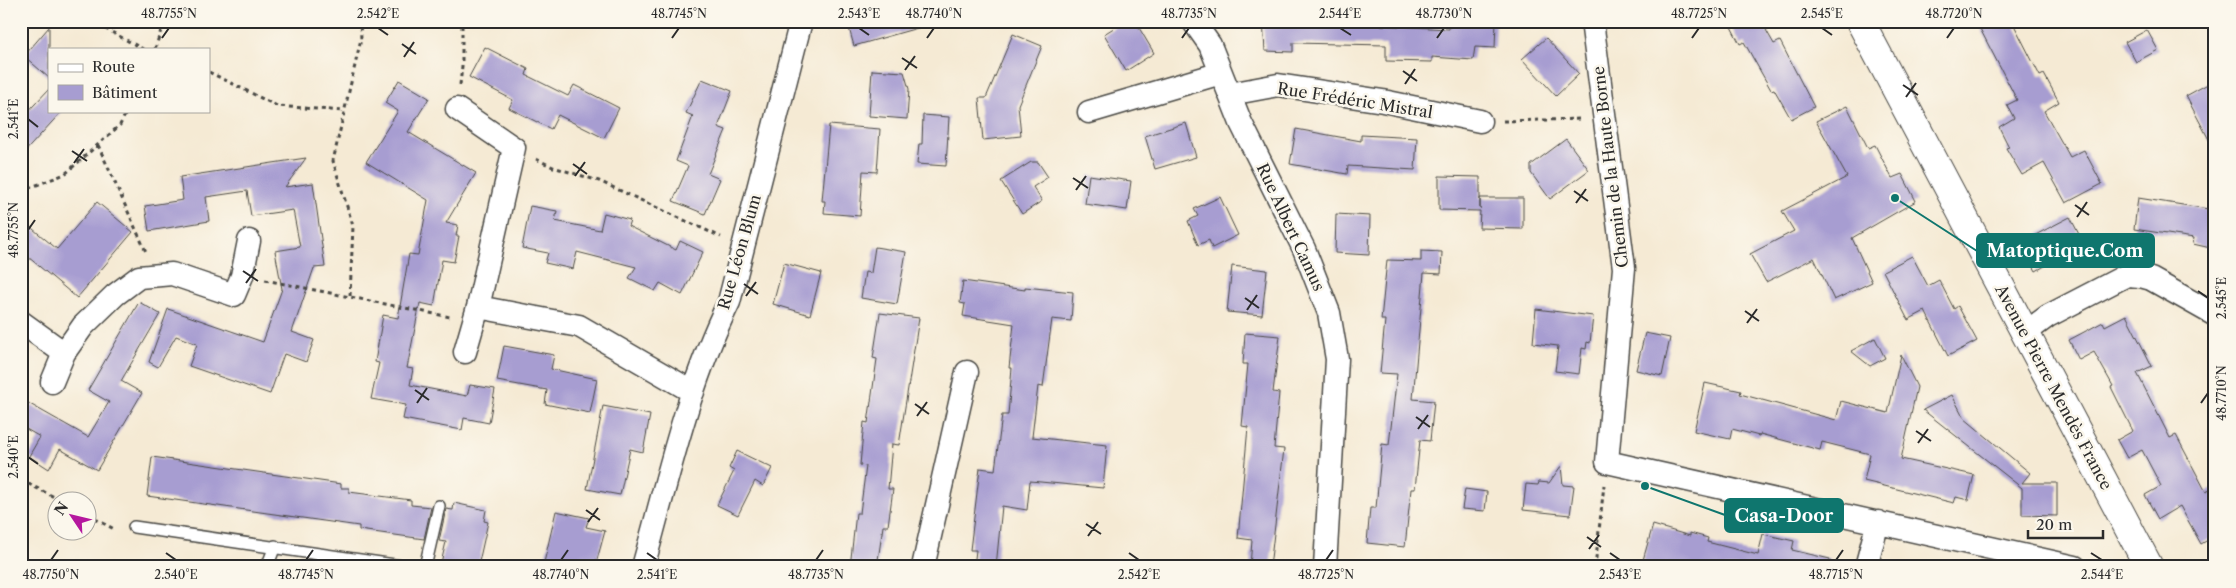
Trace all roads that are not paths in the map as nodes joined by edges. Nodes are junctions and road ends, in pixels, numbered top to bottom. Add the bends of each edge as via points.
1 (801, 21) edge
2 (1193, 21) edge
3 (1592, 21) edge
4 (1860, 21) edge
5 (1221, 73) junction
6 (1230, 94) junction
7 (457, 109) road end
8 (1088, 112) dead end
9 (1480, 121) road end
10 (249, 241) dead end
11 (475, 314) junction
12 (2215, 315) edge
13 (21, 322) edge
14 (2025, 333) junction
15 (465, 352) dead end
16 (64, 353) junction
17 (967, 372) dead end
18 (52, 382) dead end
19 (693, 392) junction
20 (439, 506) dead end
21 (1878, 522) junction
22 (134, 527) dead end
23 (274, 546) junction
24 (268, 567) edge
25 (408, 567) edge
26 (425, 567) edge
27 (643, 567) edge
28 (923, 567) edge
29 (1325, 567) edge
30 (1866, 567) edge
31 (2075, 567) edge
32 (2149, 567) edge

1 - 19 street, Rue Léon Blum via 729,302 709,341
2 - 5 street, Rue Albert Camus via 1210,45
3 - 21 street, Chemin de la Haute Borne via 1624,268 1607,462
4 - 14 main road, Avenue Pierre Mendès France
5 - 6 street, Rue Albert Camus
5 - 8 street
6 - 9 street, Rue Frédéric Mistral via 1278,85 1383,101
6 - 29 street, Rue Albert Camus via 1241,123 1304,249 1329,313 1337,359
7 - 11 street via 514,148
10 - 16 street via 242,276 234,295 172,274 139,277 83,326
11 - 15 street
11 - 19 street via 579,326
12 - 14 street via 2151,279 2126,275 2048,316
13 - 16 street
14 - 32 main road, Avenue Pierre Mendès France
16 - 18 street
17 - 28 street
19 - 27 street, Rue Léon Blum
20 - 26 lane
21 - 30 street
21 - 31 street
22 - 23 lane
23 - 24 lane
23 - 25 lane

